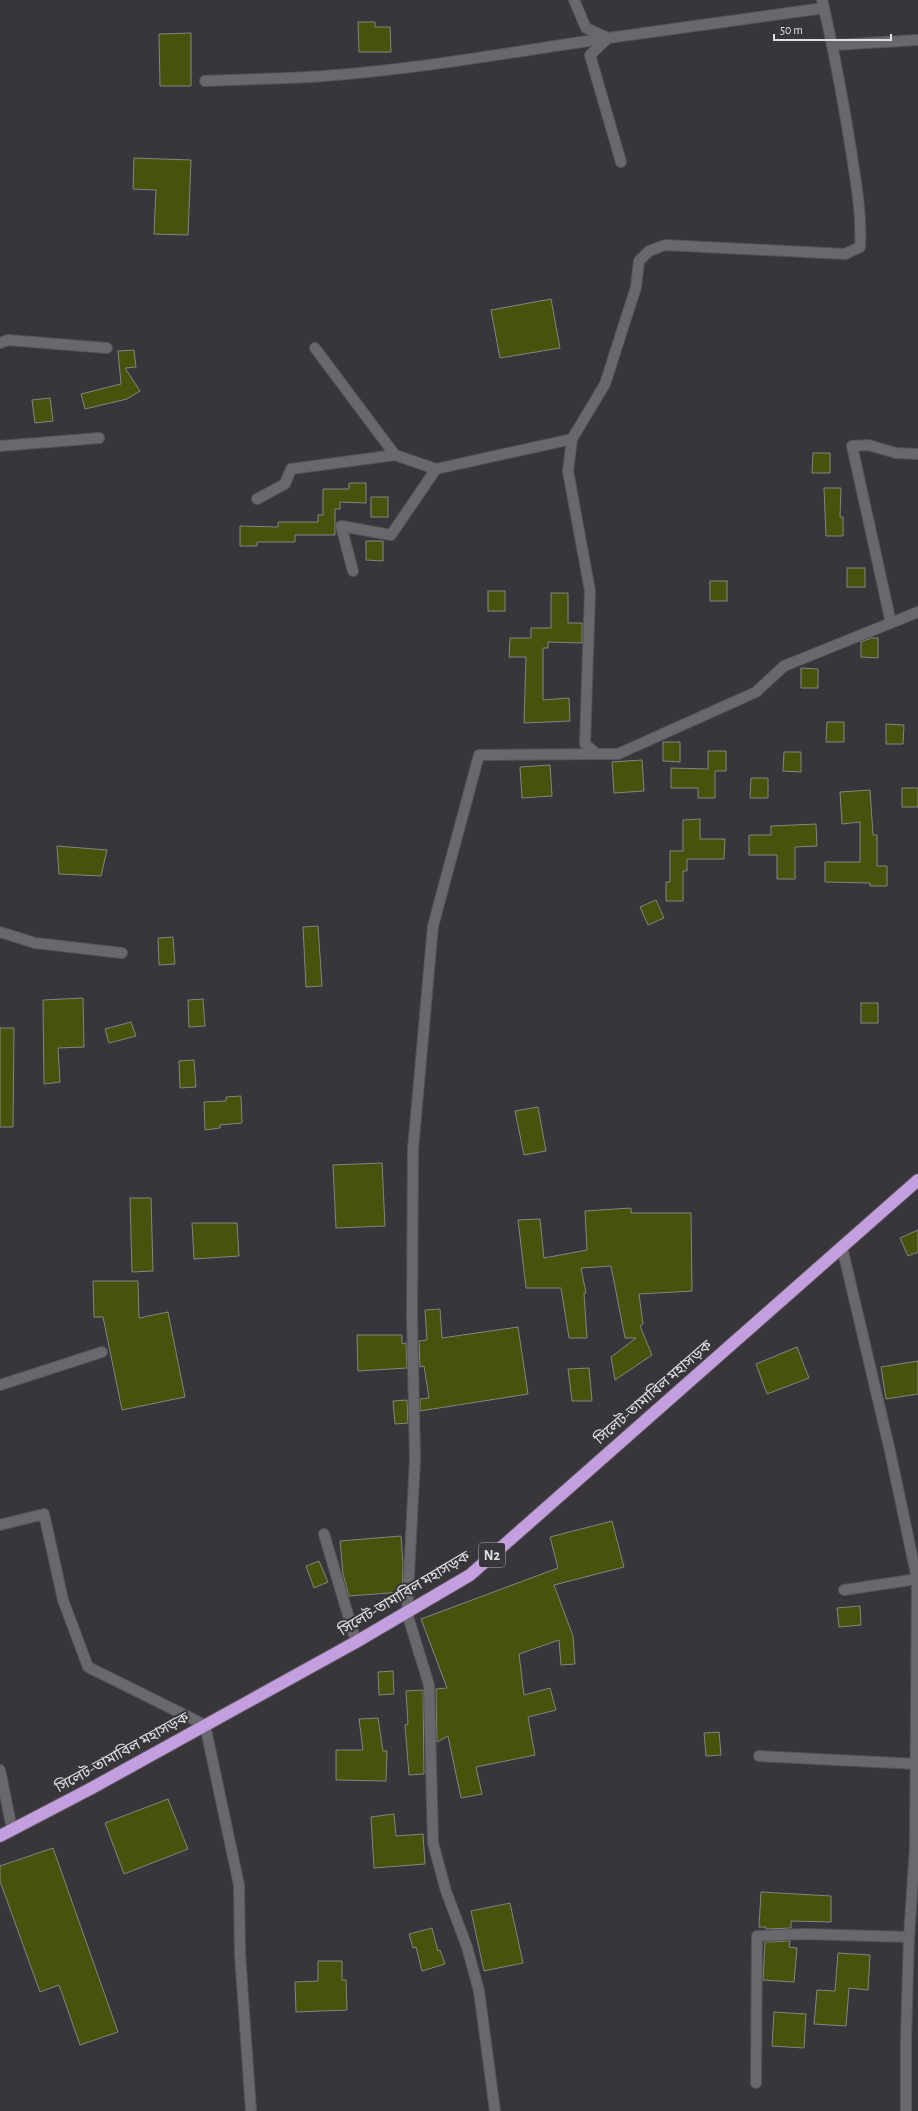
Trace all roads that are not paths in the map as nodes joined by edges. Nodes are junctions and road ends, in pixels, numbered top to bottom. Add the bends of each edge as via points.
1 (574, 0) edge
2 (823, 4) edge
3 (608, 38) junction
4 (918, 40) edge
5 (833, 45) junction
6 (206, 81) dead end
7 (621, 162) dead end
8 (0, 343) edge
9 (107, 348) dead end
10 (315, 348) dead end
11 (99, 438) dead end
12 (572, 439) junction
13 (0, 446) edge
14 (918, 454) edge
15 (395, 455) junction
16 (436, 469) junction
17 (256, 499) dead end
18 (353, 571) dead end
19 (918, 612) edge
20 (891, 623) junction
21 (597, 754) junction
22 (0, 932) edge
23 (122, 953) dead end
24 (918, 1180) edge
25 (842, 1247) junction
26 (102, 1352) dead end
27 (0, 1385) edge
28 (0, 1525) edge
29 (324, 1534) dead end
30 (917, 1579) edge
31 (844, 1590) dead end
32 (407, 1613) junction
33 (917, 1617) edge
34 (356, 1642) junction
35 (205, 1725) junction
36 (759, 1756) dead end
37 (917, 1764) edge
38 (0, 1770) edge
39 (12, 1829) junction
40 (0, 1836) edge
41 (916, 1848) edge
42 (909, 1937) junction
43 (756, 2083) dead end
44 (251, 2111) edge
45 (495, 2111) edge
46 (906, 2111) edge

1 - 3 street via 586,28
2 - 3 street
2 - 5 street
3 - 6 street via 428,65 324,76
3 - 7 street via 590,55
4 - 5 street
5 - 12 street via 862,222 860,247 845,254 665,245 649,251 639,261 636,287 605,384
8 - 9 street via 8,340
10 - 15 street
11 - 13 street
12 - 16 street
12 - 21 street via 568,471 590,591 585,744
14 - 20 street via 896,453 868,445 852,446
15 - 16 street
15 - 17 street via 291,469 285,484
16 - 18 street via 392,535 341,526
19 - 20 street
20 - 21 street via 784,666 756,692 618,754
21 - 32 street via 478,756 433,926 413,1149 412,1316 415,1459
22 - 23 street via 35,943
24 - 25 highway, সিলেট-তামাবিল মহাসড়ক / N2
25 - 30 street
25 - 32 highway, সিলেট-তামাবিল মহাসড়ক / N2 via 470,1575
26 - 27 street
28 - 35 street via 44,1514 63,1600 88,1667
29 - 34 street
30 - 31 street
30 - 33 street
32 - 34 highway, সিলেট-তামাবিল মহাসড়ক / N2
32 - 45 street via 429,1685 433,1843 479,1991
33 - 37 street
34 - 35 highway, সিলেট-তামাবিল মহাসড়ক / N2
35 - 39 highway, সিলেট-তামাবিল মহাসড়ক / N2
35 - 44 street via 239,1885 240,1954
36 - 37 street
37 - 41 street
38 - 39 street
39 - 40 highway, সিলেট-তামাবিল মহাসড়ক / N2
41 - 42 street
42 - 43 street via 804,1934 757,1936
42 - 46 street

